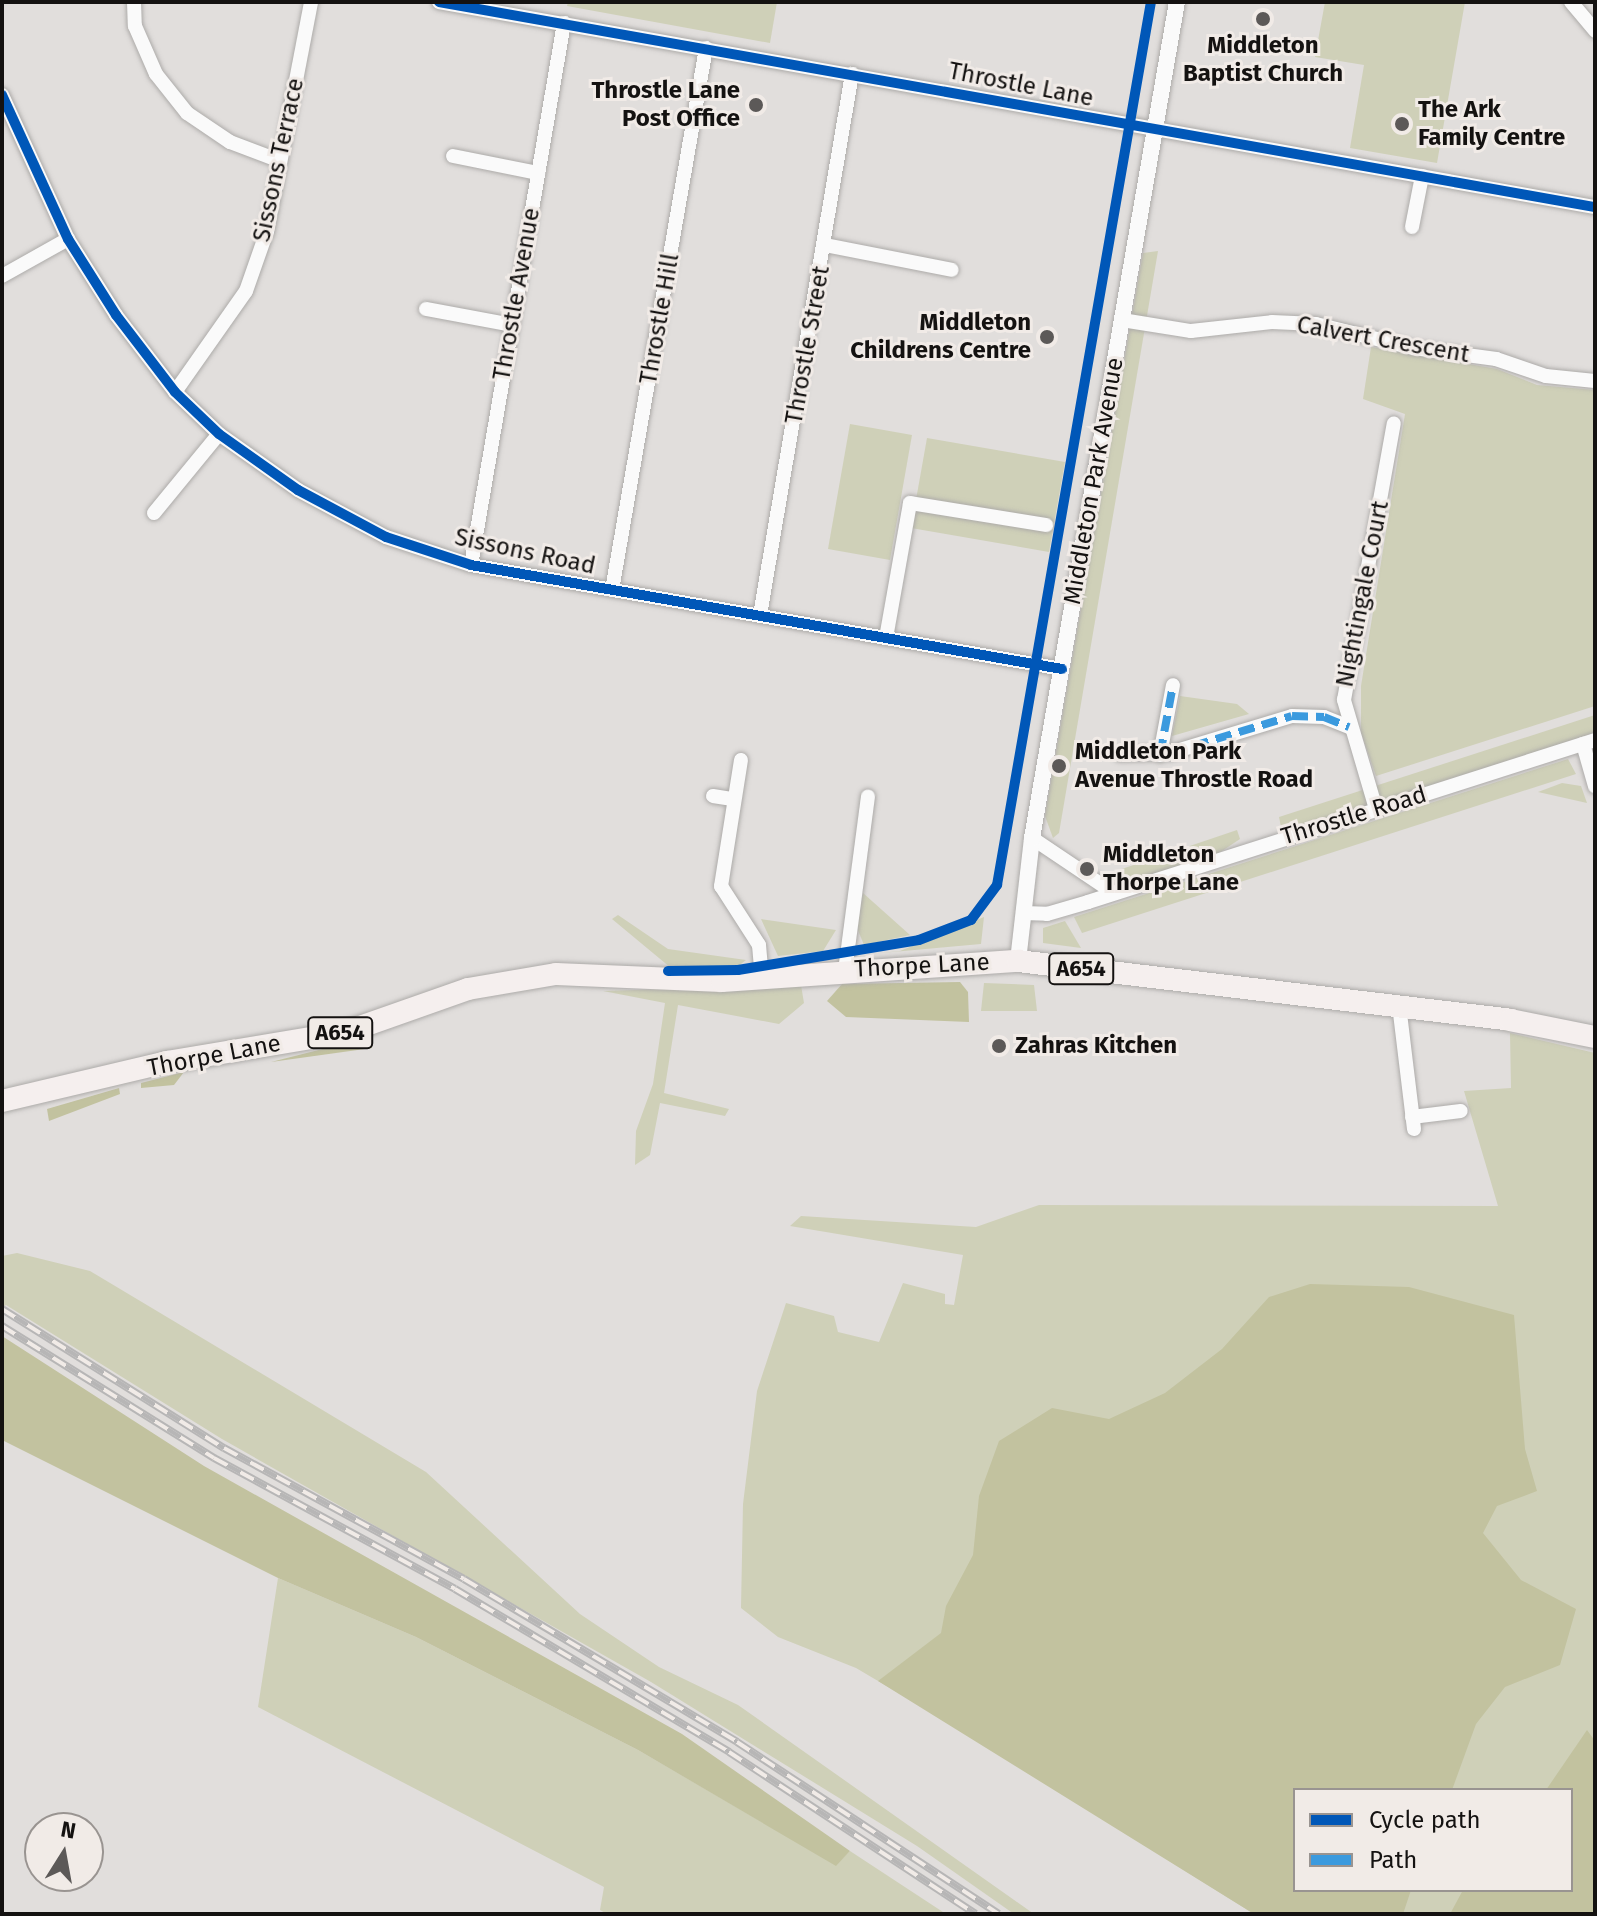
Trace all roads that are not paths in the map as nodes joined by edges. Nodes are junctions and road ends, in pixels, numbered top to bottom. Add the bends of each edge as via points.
1 (134, 2) edge
2 (311, 2) edge
3 (439, 2) edge
4 (1177, 2) edge
5 (1571, 2) edge
6 (564, 23) junction
7 (1595, 31) edge
8 (706, 48) junction
9 (852, 74) junction
10 (2, 95) edge
11 (1155, 131) junction
12 (453, 156) dead end
13 (280, 161) junction
14 (538, 173) junction
15 (1422, 176) junction
16 (1595, 207) edge
17 (1412, 227) dead end
18 (68, 239) junction
19 (825, 245) junction
20 (952, 270) dead end
21 (2, 276) edge
22 (426, 309) dead end
23 (1122, 320) junction
24 (512, 325) junction
25 (1595, 381) edge
26 (175, 392) junction
27 (1394, 423) dead end
28 (219, 434) junction
29 (154, 513) dead end
30 (1046, 525) dead end
31 (471, 565) junction
32 (612, 590) junction
33 (760, 615) junction
34 (886, 638) junction
35 (1062, 669) junction
36 (1173, 685) dead end
37 (1349, 727) junction
38 (1589, 742) edge
39 (1120, 754) dead end
40 (1160, 755) junction
41 (741, 760) dead end
42 (1595, 786) edge
43 (713, 796) dead end
44 (868, 797) dead end
45 (733, 799) junction
46 (1376, 809) junction
47 (1032, 838) junction
48 (1114, 893) junction
49 (1023, 913) junction
50 (1018, 961) junction
51 (845, 971) junction
52 (762, 978) junction
53 (1399, 1005) junction
54 (1595, 1037) edge
55 (2, 1101) edge
56 (1461, 1111) dead end

1 - 13 street via 135,26 156,74 187,113 230,142
2 - 13 street, Sissons Terrace
3 - 6 street, Throstle Lane
4 - 11 street, Middleton Park Avenue
5 - 7 street
6 - 8 street, Throstle Lane
6 - 14 street, Throstle Avenue
8 - 9 street, Throstle Lane
8 - 32 street, Throstle Hill
9 - 11 street, Throstle Lane
9 - 19 street, Throstle Street
10 - 18 street, Sissons Road
11 - 15 street, Throstle Lane
11 - 23 street, Middleton Park Avenue
12 - 14 street
13 - 26 street, Sissons Terrace via 267,231 246,291
14 - 24 street, Throstle Avenue
15 - 16 street, Throstle Lane
15 - 17 street
18 - 21 street
18 - 26 street, Sissons Road via 116,315
19 - 20 street
19 - 33 street, Throstle Street
22 - 24 street
23 - 25 street, Calvert Crescent via 1191,331 1272,322 1316,324 1414,348 1496,359 1546,376
23 - 35 street, Middleton Park Avenue
24 - 31 street, Throstle Avenue
26 - 28 street, Sissons Road
27 - 37 street, Nightingale Court via 1344,700
28 - 29 street
28 - 31 street, Sissons Road via 298,490 386,537
30 - 34 street via 910,503
31 - 32 street, Sissons Road
32 - 33 street, Sissons Road
33 - 34 street, Sissons Road
34 - 35 street, Sissons Road
35 - 47 street, Middleton Park Avenue
36 - 40 street
37 - 40 street via 1324,717 1292,716
37 - 46 street, Nightingale Court
38 - 42 street
38 - 46 street, Throstle Road
39 - 40 street
41 - 45 street
43 - 45 street
44 - 51 street
45 - 52 street via 721,886 759,945
46 - 48 street, Throstle Road
47 - 48 street
47 - 49 street, Middleton Park Avenue
48 - 49 street, Throstle Road via 1047,914
49 - 50 street, Middleton Park Avenue
50 - 51 main road, Thorpe Lane / A654
50 - 53 main road, Thorpe Lane / A654
51 - 52 main road, Thorpe Lane / A654
52 - 55 main road, Thorpe Lane / A654 via 682,982 556,974 494,982 346,1032 167,1062
53 - 54 main road, Thorpe Lane / A654 via 1567,1028
53 - 56 street via 1413,1123

